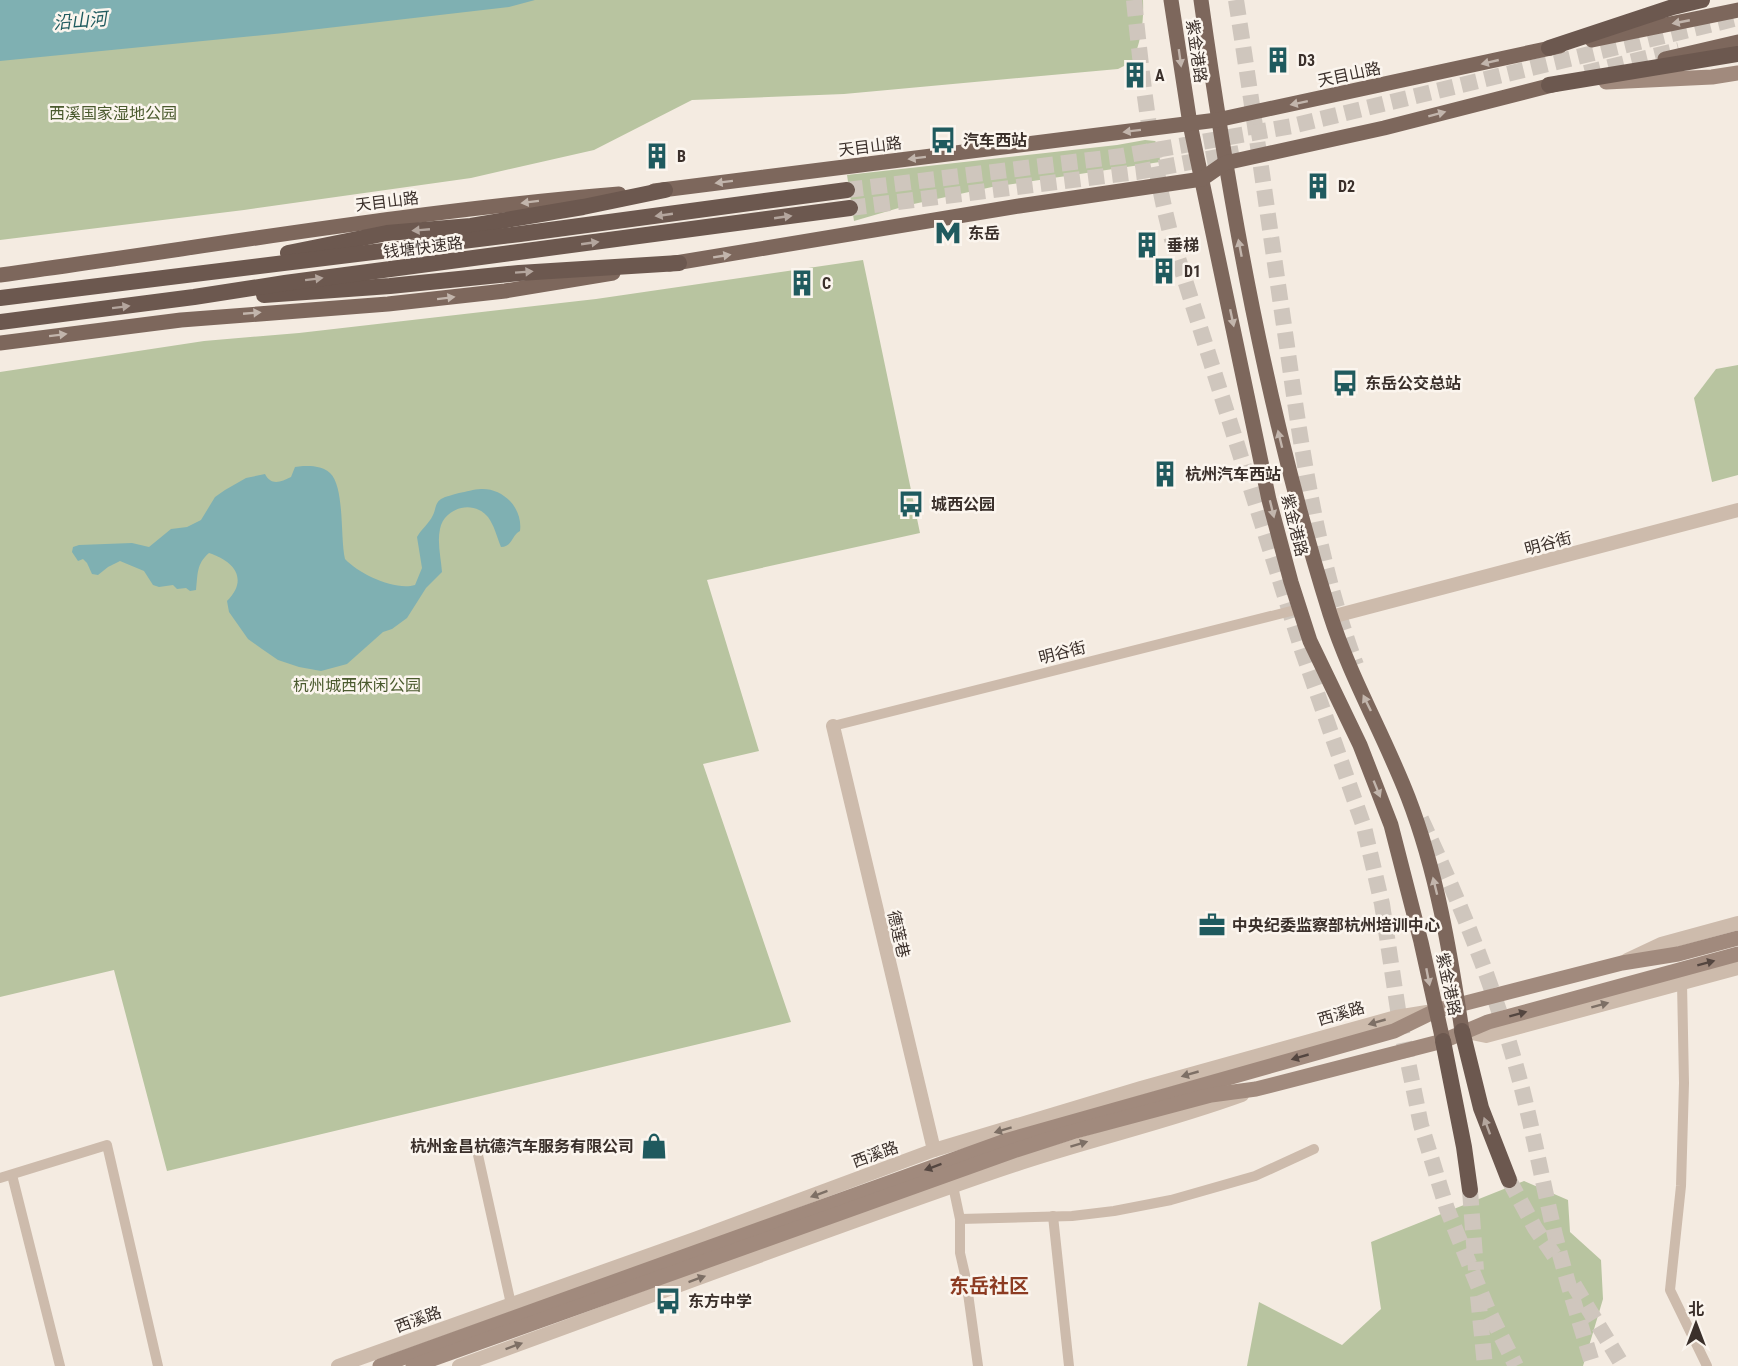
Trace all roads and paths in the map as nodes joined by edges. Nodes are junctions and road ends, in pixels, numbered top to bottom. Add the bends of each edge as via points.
1 (1171, 0) edge
2 (1201, 0) edge
3 (1702, 0) edge
4 (1738, 10) edge
5 (1738, 42) edge
6 (1548, 48) junction
7 (1738, 54) edge
8 (1738, 73) edge
9 (1549, 85) junction
10 (1217, 120) junction
11 (1190, 124) junction
12 (1225, 163) junction
13 (1202, 179) junction
14 (665, 190) junction
15 (847, 190) tunnel mouth
16 (850, 208) tunnel mouth
17 (679, 263) junction
18 (192, 273) junction
19 (0, 275) edge
20 (194, 297) junction
21 (0, 298) edge
22 (0, 322) edge
23 (0, 343) edge
24 (1738, 510) edge
25 (1299, 609) junction
26 (1331, 617) junction
27 (833, 726) joint
28 (1738, 923) edge
29 (1738, 938) edge
30 (1738, 954) edge
31 (1622, 963) junction
32 (1738, 968) edge
33 (1682, 983) junction
34 (1458, 1005) junction
35 (1435, 1011) junction
36 (1462, 1031) junction
37 (1443, 1041) junction
38 (1256, 1089) junction
39 (476, 1146) dead end
40 (1314, 1149) dead end
41 (934, 1150) junction
42 (12, 1175) junction
43 (0, 1178) edge
44 (1509, 1180) tunnel mouth
45 (953, 1186) junction
46 (1470, 1190) tunnel mouth
47 (1053, 1216) junction
48 (960, 1219) junction
49 (511, 1304) junction
50 (60, 1366) edge
51 (158, 1366) edge
52 (338, 1366) edge
53 (380, 1366) edge
54 (413, 1366) edge
55 (459, 1366) edge
56 (978, 1366) edge
57 (1070, 1366) edge
58 (1707, 1366) edge

1 -> 11 main road, 紫金港路
2 - 10 main road, 紫金港路
3 - 6 highway
4 -> 6 main road, 天目山路
5 - 9 main road
6 -> 10 main road, 天目山路
7 - 9 highway
8 - 9 main road
12 -> 9 main road via 1384,128
10 - 11 main road, 天目山路
10 - 12 main road, 紫金港路
11 - 13 main road, 紫金港路
11 -> 14 main road, 天目山路
12 - 13 main road
26 -> 12 main road, 紫金港路 via 1270,396
17 -> 13 main road
13 -> 25 main road, 紫金港路 via 1269,500
14 -> 18 highway via 471,226 387,233
14 -> 19 main road, 天目山路 via 387,219
15 -> 18 highway, 钱塘快速路
20 -> 16 highway, 钱塘快速路
20 -> 17 highway via 288,294
23 -> 17 main road via 181,320 505,291
18 - 21 highway, 钱塘快速路
22 -> 20 highway, 钱塘快速路
24 - 26 street, 明谷街
25 - 27 street, 明谷街
25 -> 35 main road, 紫金港路 via 1391,825
34 -> 26 main road, 紫金港路 via 1426,848
27 - 41 street, 德莲巷
28 - 31 street, 西溪路 via 1661,944
29 - 31 main road, 西溪路 via 1678,954
36 -> 30 main road
31 - 34 main road, 西溪路
32 - 33 street
36 -> 33 street via 1486,1036
33 - 58 street via 1681,1186 1670,1290
34 - 35 main road, 西溪路
34 - 36 main road, 紫金港路
35 - 37 main road, 紫金港路
35 -> 41 street, 西溪路 via 1396,1017
35 -> 53 main road, 西溪路 via 1394,1031 1005,1141
36 - 37 main road
44 -> 36 highway via 1480,1108
37 - 38 main road
37 - 46 highway
45 -> 38 street via 1196,1112
38 - 54 main road via 1211,1095 1038,1143
39 - 49 street
40 - 47 street via 1255,1176 1171,1200 1114,1211
41 -> 49 street, 西溪路
42 - 43 street
42 - 50 street
42 - 51 street via 107,1145
45 - 48 street
55 -> 45 street
47 - 48 street
47 - 57 street
48 - 56 street via 960,1253
49 - 52 street, 西溪路

